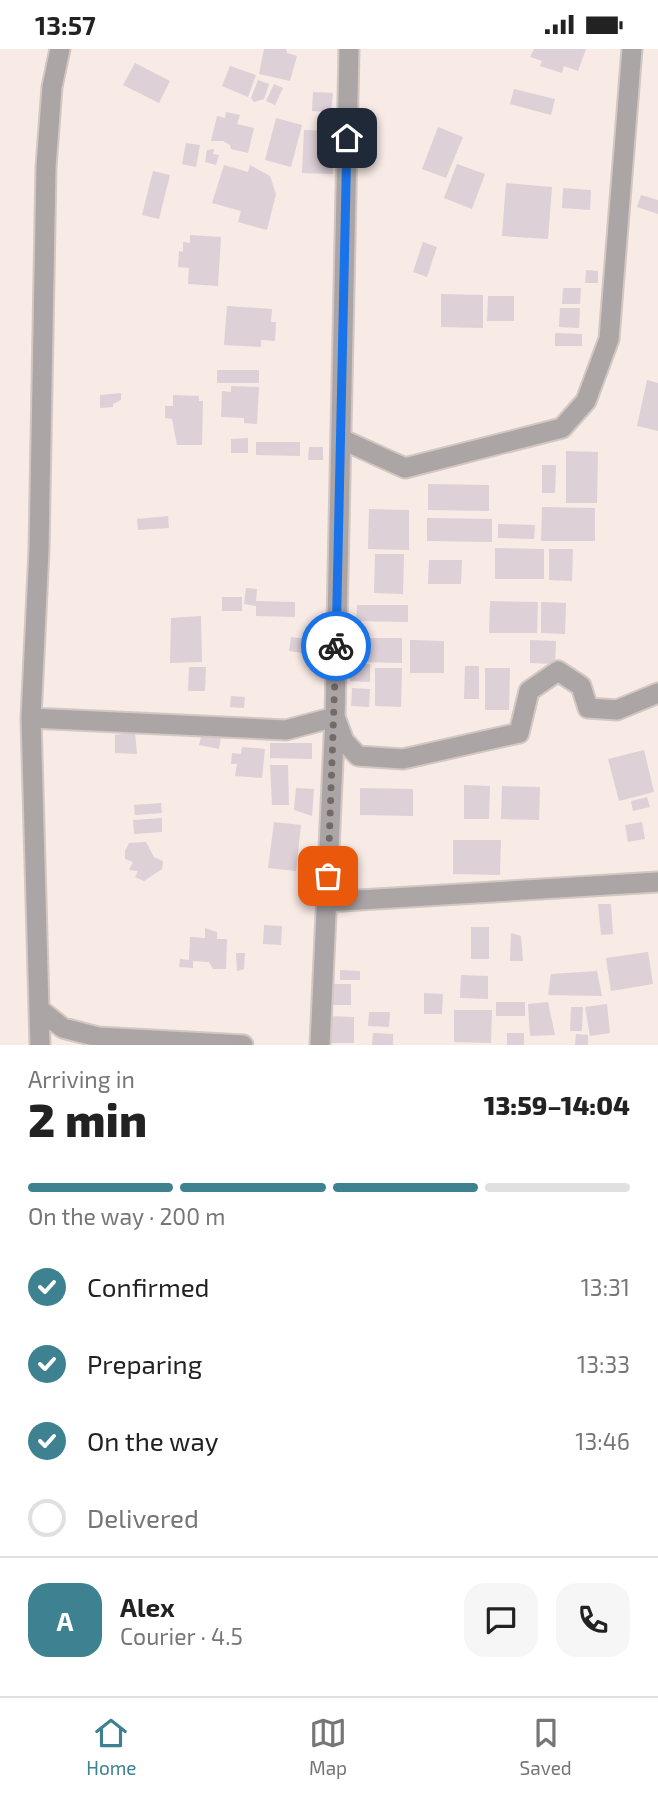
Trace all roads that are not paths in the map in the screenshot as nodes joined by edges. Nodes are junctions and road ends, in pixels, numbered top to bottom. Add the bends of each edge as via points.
1 (60, 49) edge
2 (349, 49) edge
3 (632, 49) edge
4 (341, 439) junction
5 (658, 693) edge
6 (31, 717) junction
7 (335, 717) junction
8 (658, 882) edge
9 (327, 902) junction
10 (40, 1009) junction
11 (63, 1028) junction
12 (40, 1043) edge
13 (243, 1045) edge
14 (320, 1045) edge

1 - 6 street via 46,167 40,549
2 - 4 street
3 - 4 street via 609,339 586,401 562,428 405,468
4 - 7 street
5 - 7 street via 617,710 588,708 581,685 558,671 528,691 519,733 403,759 358,756 344,741
6 - 7 street via 286,730
6 - 10 street
7 - 9 street
8 - 9 street
9 - 14 street
10 - 11 street
10 - 12 street
11 - 12 street
11 - 13 street via 122,1040

